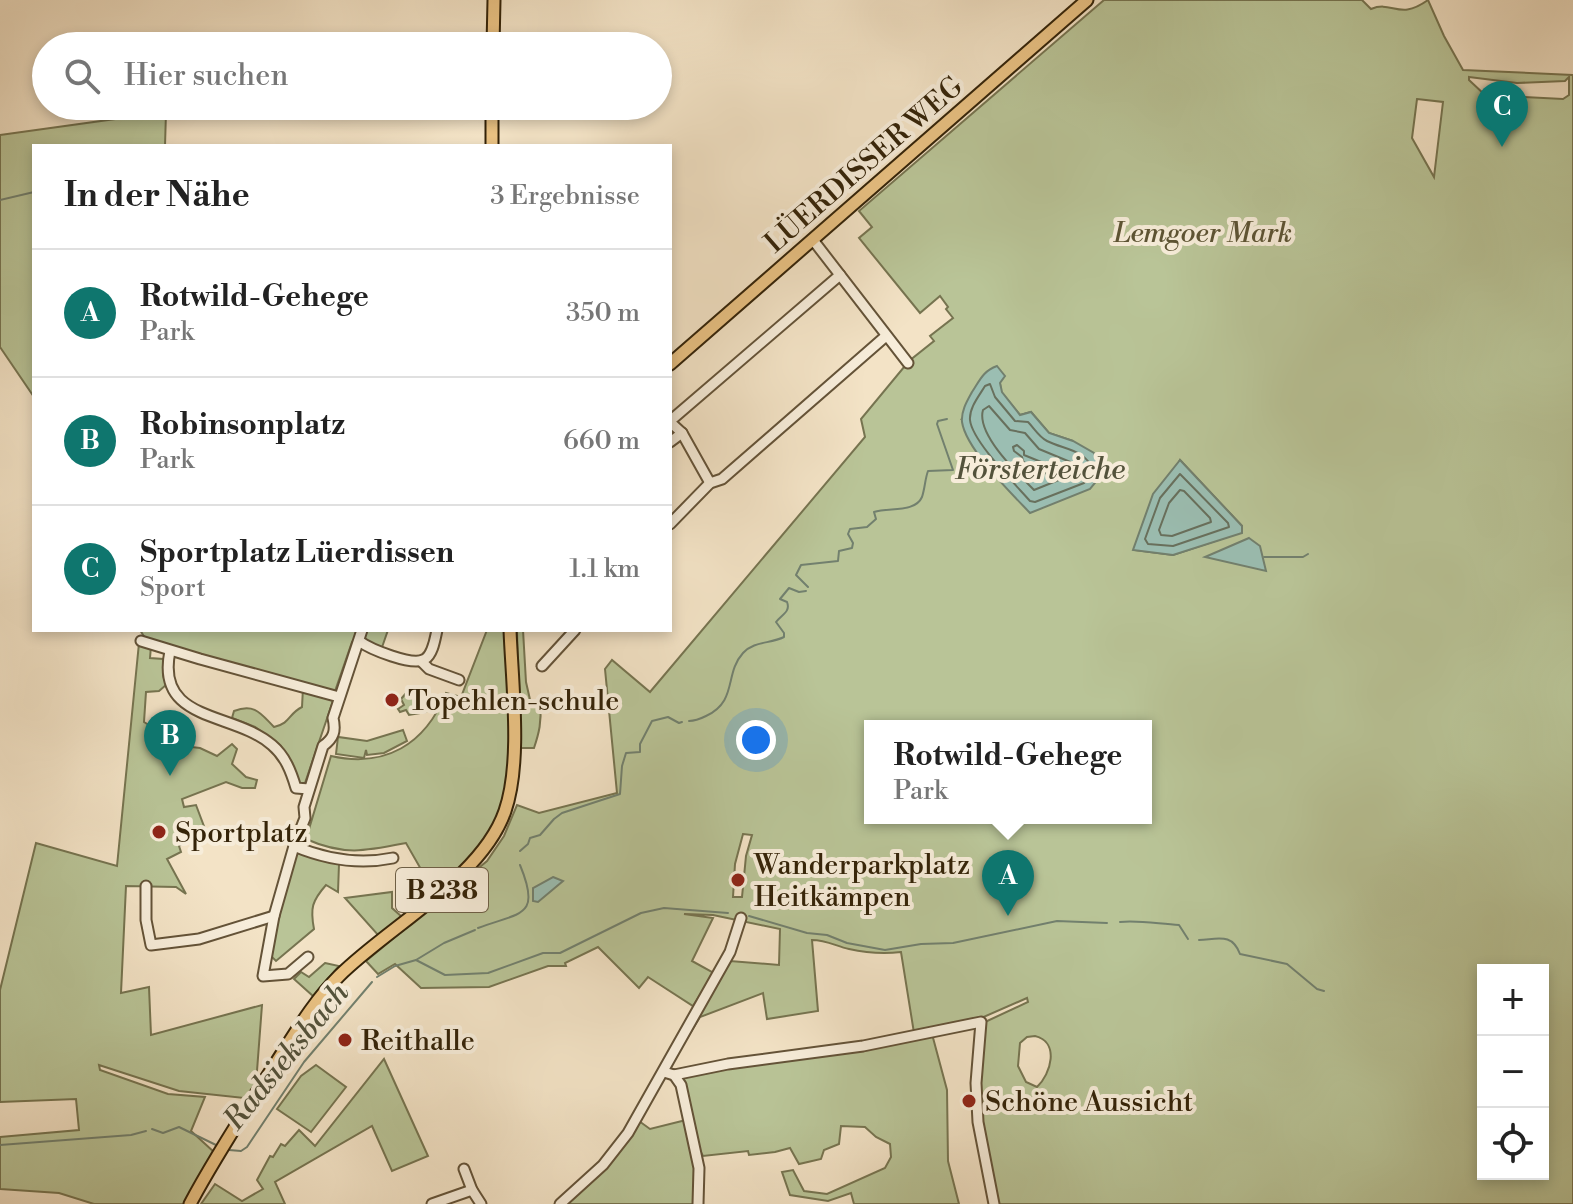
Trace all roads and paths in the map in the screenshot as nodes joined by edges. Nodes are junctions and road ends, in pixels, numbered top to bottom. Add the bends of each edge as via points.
1 (494, 0) edge
2 (1087, 0) edge
3 (493, 32) edge
4 (492, 120) edge
5 (492, 144) edge
6 (813, 240) junction
7 (840, 275) junction
8 (886, 336) junction
9 (672, 362) edge
10 (908, 363) dead end
11 (672, 420) edge
12 (672, 424) edge
13 (682, 433) junction
14 (672, 440) edge
15 (710, 483) junction
16 (672, 522) edge
17 (436, 632) edge
18 (510, 632) edge
19 (573, 632) edge
20 (360, 635) edge
21 (141, 641) dead end
22 (170, 651) junction
23 (421, 661) junction
24 (542, 666) dead end
25 (459, 680) dead end
26 (339, 697) junction
27 (309, 789) junction
28 (294, 846) junction
29 (393, 858) dead end
30 (146, 886) dead end
31 (274, 916) junction
32 (741, 918) dead end
33 (308, 957) dead end
34 (669, 1073) junction
35 (464, 1169) dead end
36 (472, 1190) junction
37 (190, 1204) edge
38 (432, 1204) edge
39 (481, 1204) edge
40 (560, 1204) edge
41 (698, 1204) edge
42 (994, 1204) edge

1 - 3 main road
2 - 6 main road, LÜERDISSER WEG
4 - 5 main road
6 - 7 street
6 - 9 main road, LÜERDISSER WEG
7 - 8 street
7 - 11 street
8 - 10 street
8 - 15 street via 722,479
12 - 13 street
13 - 14 street
13 - 15 street
15 - 16 street
17 - 23 street via 429,655
18 - 37 main road, B 238 via 512,783 497,830 470,866 338,977 250,1103
19 - 24 street
20 - 23 street via 411,662
20 - 26 street
21 - 22 street
22 - 26 street
22 - 27 street via 167,675 181,702 268,741 285,759 296,788
23 - 25 street
26 - 27 street via 334,732 323,746
27 - 28 street
28 - 29 street via 341,860
28 - 31 street
30 - 31 street via 151,945 199,939
31 - 33 street via 263,976 288,974
32 - 34 street via 730,952 681,1035
34 - 40 street via 609,1157
34 - 41 street via 681,1085 699,1168
34 - 42 street via 890,1041 981,1022 978,1122
35 - 36 street
36 - 38 street
36 - 39 street

